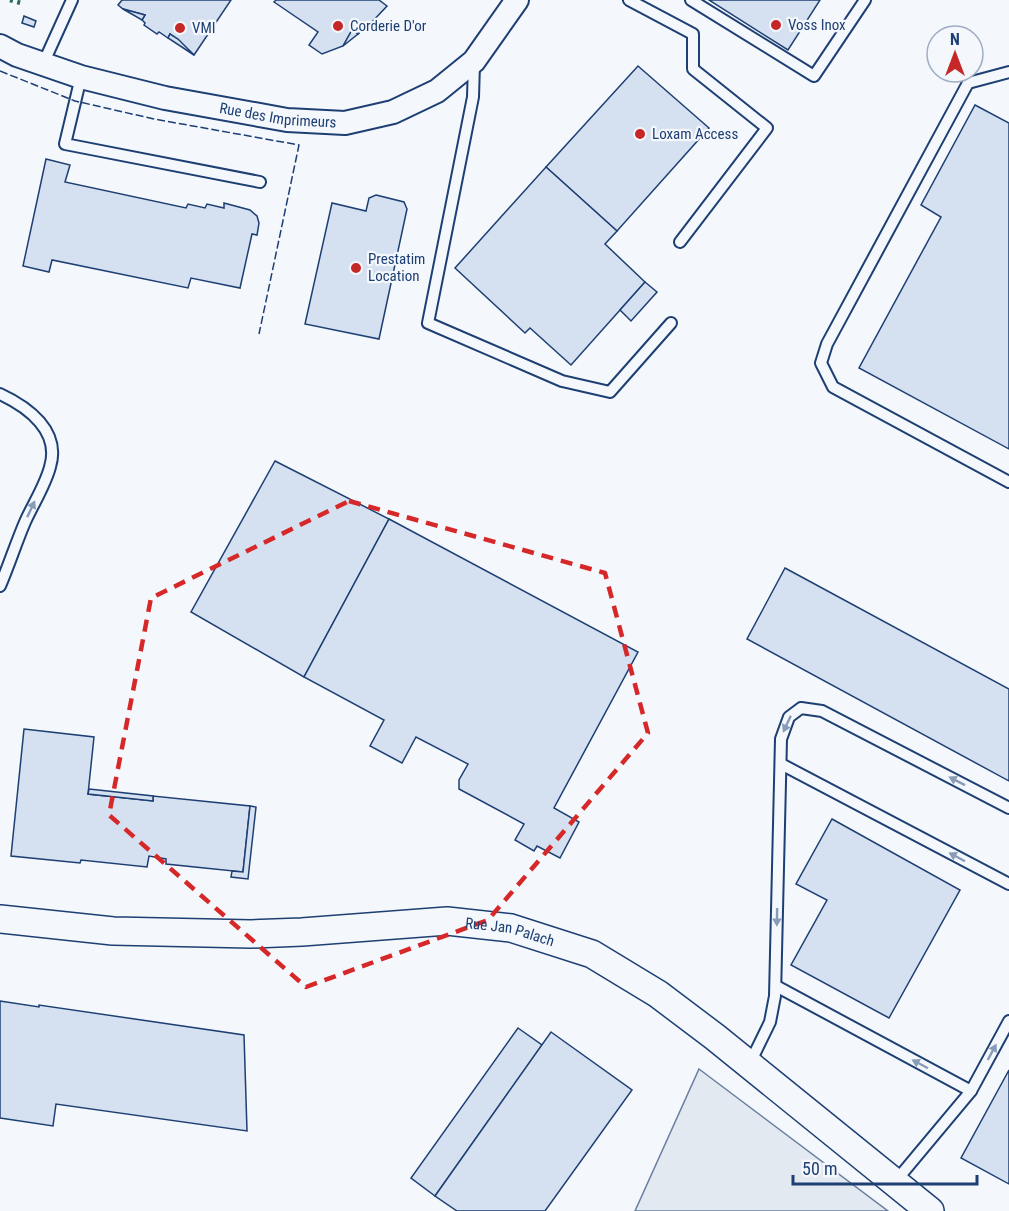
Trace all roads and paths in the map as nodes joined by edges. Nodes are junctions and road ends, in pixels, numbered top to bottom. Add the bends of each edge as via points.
1 (72, 0) edge
2 (518, 0) edge
3 (629, 0) edge
4 (691, 0) edge
5 (865, 0) edge
6 (0, 46) edge
7 (474, 61) junction
8 (43, 64) junction
9 (1009, 72) edge
10 (81, 77) junction
11 (260, 182) dead end
12 (680, 242) dead end
13 (671, 323) dead end
14 (0, 394) edge
15 (1009, 482) edge
16 (5, 561) edge
17 (0, 586) edge
18 (781, 764) junction
19 (1009, 808) edge
20 (1009, 884) edge
21 (0, 919) edge
22 (776, 986) junction
23 (1009, 1021) edge
24 (749, 1065) junction
25 (971, 1091) junction
26 (895, 1182) junction
27 (930, 1211) edge

1 - 8 lane
2 - 7 street, Rue des Imprimeurs
3 - 12 lane via 693,34 693,69 767,128
4 - 5 lane via 814,76
6 - 8 street, Rue des Imprimeurs
7 - 10 street, Rue des Imprimeurs via 437,91 393,112 345,123 287,120 165,98
7 - 13 lane via 473,97 428,323 562,381 610,392
8 - 10 street, Rue des Imprimeurs
9 - 15 lane via 968,83 827,344 821,363 833,387
10 - 11 lane via 65,144
16 -> 14 lane via 51,466 52,456 50,440 34,414
16 - 17 lane
19 -> 18 lane via 822,711 801,708 789,717 781,739
20 -> 18 lane
18 -> 22 lane
21 - 24 street, Rue Jan Palach via 113,931 251,934 447,921 511,928 592,954 658,994
22 - 24 lane via 770,1022
25 -> 22 lane
25 -> 23 lane
24 - 26 street, Rue Jan Palach
25 - 26 lane
26 - 27 street, Rue Jan Palach

